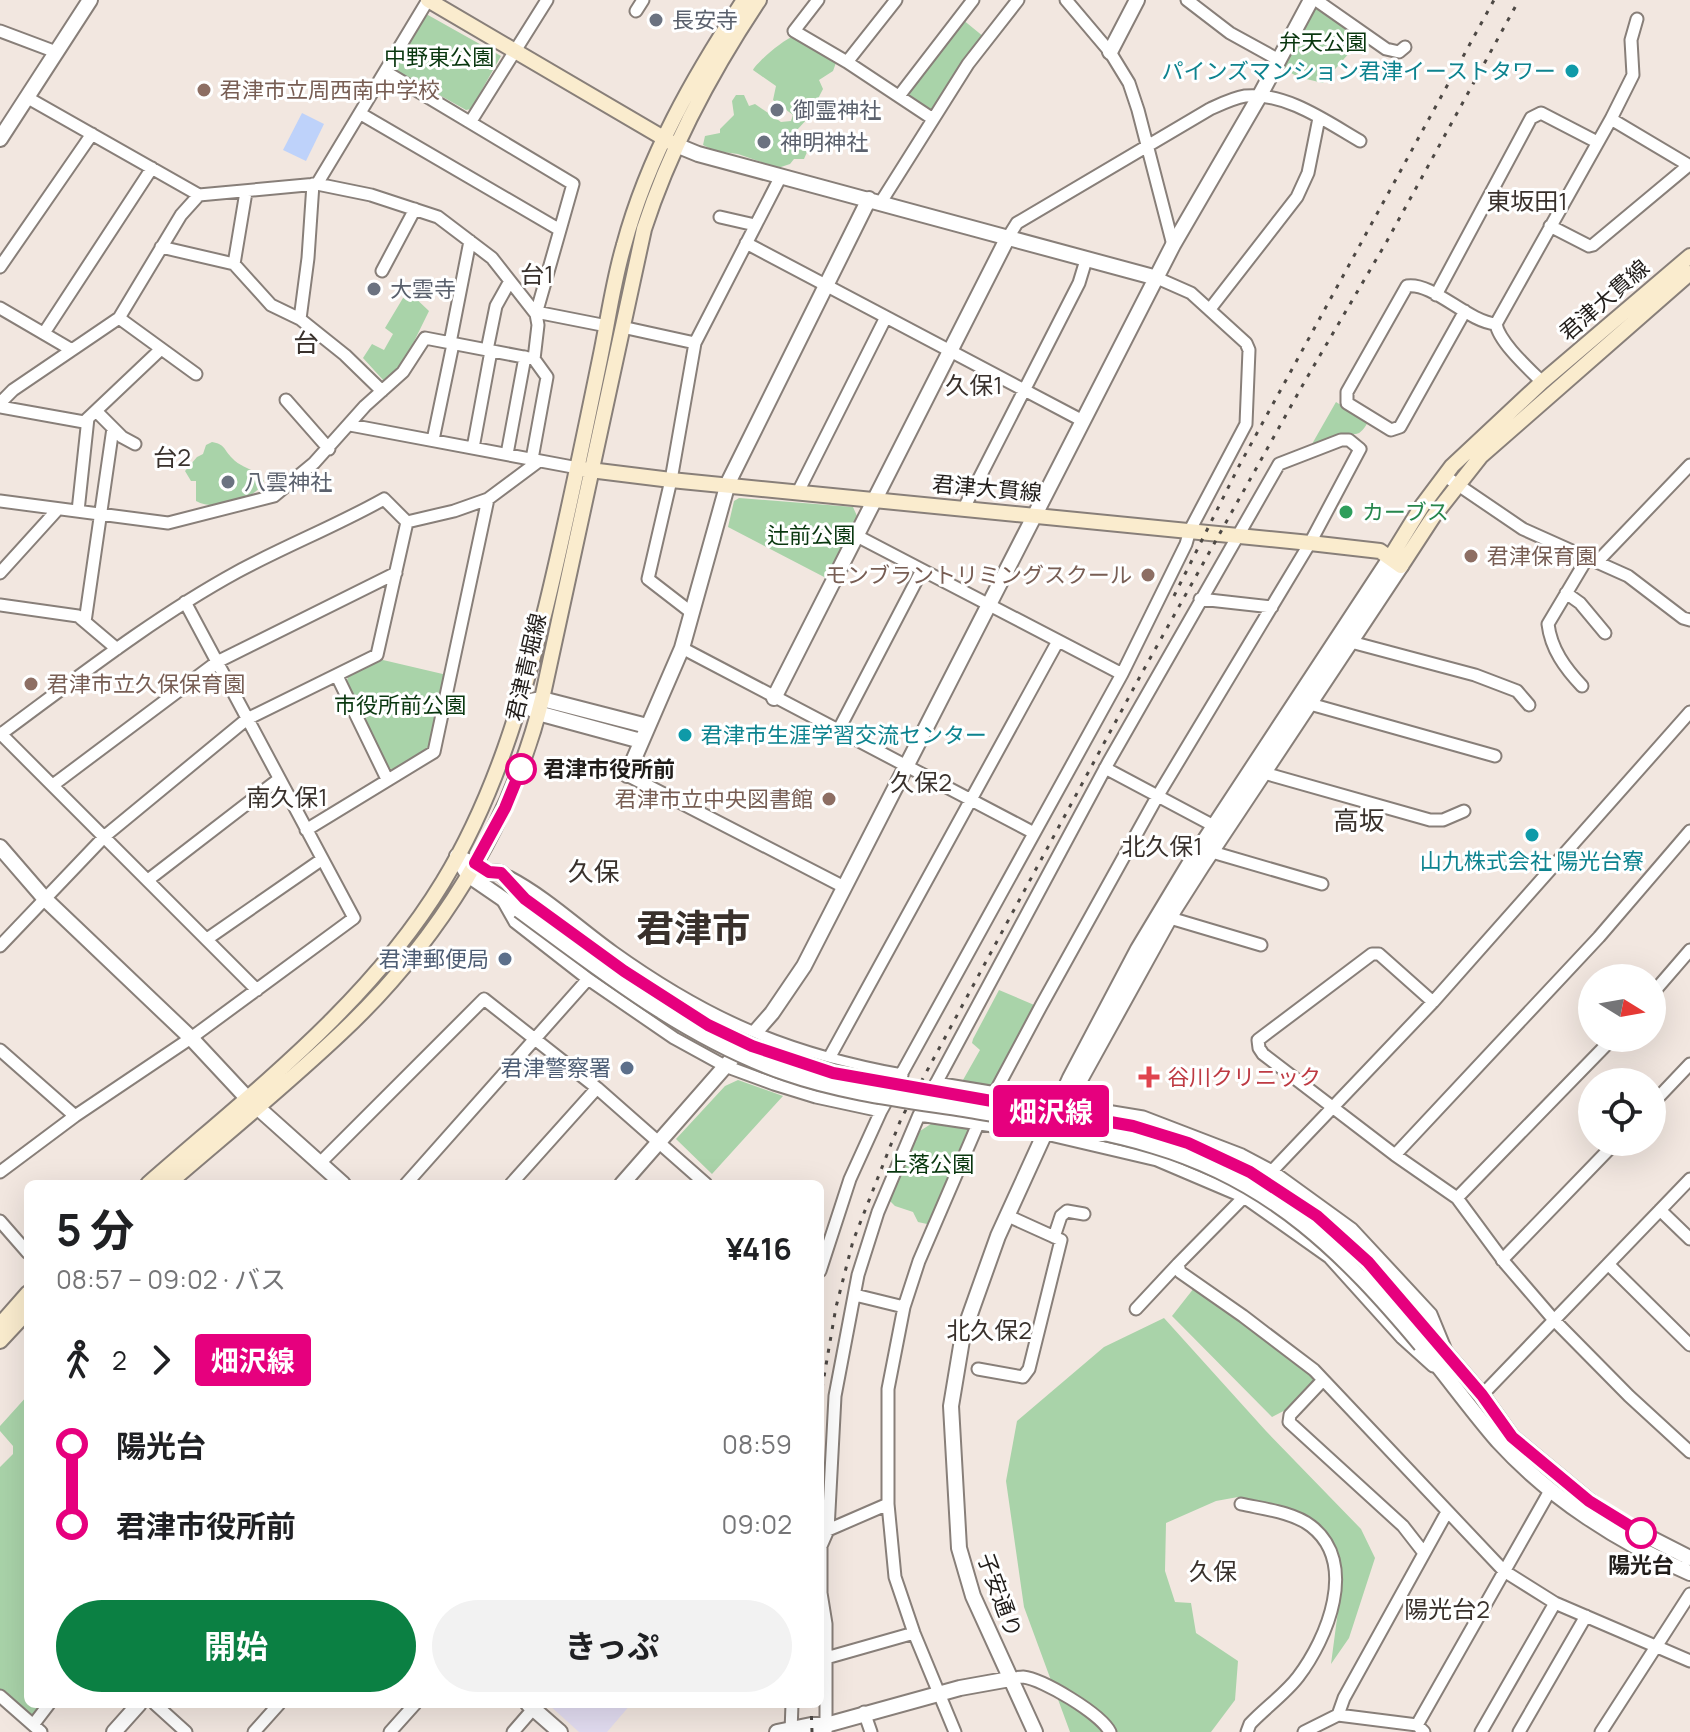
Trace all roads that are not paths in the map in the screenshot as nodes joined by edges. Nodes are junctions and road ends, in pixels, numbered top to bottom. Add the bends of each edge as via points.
1 (90, 0) edge
2 (428, 0) edge
3 (547, 0) edge
4 (744, 0) edge
5 (759, 0) edge
6 (818, 0) edge
7 (896, 0) edge
8 (973, 0) edge
9 (1066, 0) edge
10 (1137, 0) edge
11 (1187, 0) edge
12 (1314, 0) edge
13 (1013, 2) edge
14 (1637, 19) dead end
15 (0, 31) edge
16 (1405, 47) dead end
17 (513, 50) junction
18 (56, 52) junction
19 (1110, 52) junction
20 (1279, 60) junction
21 (847, 62) junction
22 (386, 72) junction
23 (899, 96) junction
24 (1259, 97) junction
25 (28, 98) junction
26 (361, 114) junction
27 (1319, 118) junction
28 (933, 119) junction
29 (1611, 119) junction
30 (6, 121) edge
31 (471, 121) junction
32 (92, 134) junction
33 (0, 139) edge
34 (670, 141) junction
35 (1360, 141) dead end
36 (1597, 142) junction
37 (1147, 146) junction
38 (1689, 165) edge
39 (152, 168) junction
40 (781, 176) junction
41 (315, 184) junction
42 (246, 192) junction
43 (199, 195) junction
44 (875, 201) junction
45 (415, 209) junction
46 (720, 217) dead end
47 (755, 225) junction
48 (1550, 226) junction
49 (560, 230) junction
50 (1007, 239) junction
51 (470, 241) junction
52 (746, 243) junction
53 (1173, 245) junction
54 (161, 247) junction
55 (1690, 256) edge
56 (1086, 260) junction
57 (234, 264) junction
58 (0, 267) edge
59 (382, 271) dead end
60 (1690, 273) edge
61 (1157, 278) junction
62 (510, 281) junction
63 (827, 284) junction
64 (1436, 295) junction
65 (0, 308) edge
66 (1210, 309) junction
67 (1465, 311) junction
68 (536, 313) junction
69 (886, 317) junction
70 (119, 318) junction
71 (300, 319) junction
72 (1496, 324) junction
73 (615, 327) junction
74 (44, 333) junction
75 (695, 343) junction
76 (451, 344) junction
77 (72, 350) junction
78 (160, 350) junction
79 (489, 351) junction
80 (950, 353) junction
81 (530, 358) junction
82 (196, 374) dead end
83 (1542, 382) junction
84 (0, 386) edge
85 (13, 390) junction
86 (1024, 390) junction
87 (382, 391) junction
88 (286, 400) dead end
89 (0, 405) edge
90 (92, 414) junction
91 (1083, 421) junction
92 (350, 425) junction
93 (113, 428) junction
94 (433, 440) junction
95 (135, 444) dead end
96 (473, 448) junction
97 (329, 449) junction
98 (507, 454) junction
99 (536, 460) junction
100 (1690, 465) edge
101 (584, 469) junction
102 (671, 480) junction
103 (1450, 480) junction
104 (728, 483) junction
105 (798, 492) junction
106 (488, 499) junction
107 (875, 499) junction
108 (0, 501) edge
109 (964, 508) junction
110 (58, 509) junction
111 (78, 511) junction
112 (1033, 514) junction
113 (101, 515) junction
114 (407, 522) junction
115 (1190, 530) junction
116 (1236, 535) junction
117 (857, 536) junction
118 (1310, 543) junction
119 (1593, 559) junction
120 (1395, 562) junction
121 (922, 570) junction
122 (0, 573) edge
123 (396, 573) junction
124 (1566, 593) junction
125 (1200, 599) junction
126 (185, 602) junction
127 (987, 604) junction
128 (0, 605) edge
129 (1272, 607) junction
130 (692, 613) junction
131 (1690, 620) edge
132 (85, 622) junction
133 (1605, 633) dead end
134 (1058, 641) junction
135 (1351, 642) junction
136 (682, 648) junction
137 (117, 649) junction
138 (217, 662) junction
139 (1122, 674) junction
140 (337, 676) junction
141 (1582, 686) dead end
142 (774, 698) junction
143 (520, 703) junction
144 (1310, 704) junction
145 (1529, 705) dead end
146 (540, 706) junction
147 (1690, 712) edge
148 (247, 719) junction
149 (647, 726) junction
150 (838, 731) junction
151 (0, 733) edge
152 (641, 741) junction
153 (1495, 756) dead end
154 (906, 766) junction
155 (1105, 768) junction
156 (1264, 773) junction
157 (627, 775) joint
158 (279, 779) junction
159 (387, 779) junction
160 (53, 785) junction
161 (1157, 797) junction
162 (971, 800) junction
163 (1464, 811) dead end
164 (1214, 826) junction
165 (306, 830) junction
166 (1690, 831) edge
167 (1034, 833) junction
168 (105, 836) junction
169 (0, 847) edge
170 (1212, 852) junction
171 (457, 856) junction
172 (321, 860) junction
173 (472, 869) junction
174 (501, 873) junction
175 (148, 880) junction
176 (1322, 884) dead end
177 (844, 887) junction
178 (45, 899) junction
179 (502, 899) junction
180 (522, 904) junction
181 (1170, 918) junction
182 (207, 939) junction
183 (1261, 945) dead end
184 (0, 946) edge
185 (1690, 950) edge
186 (1666, 978) edge
187 (588, 979) junction
188 (257, 990) junction
189 (1433, 1002) junction
190 (753, 1034) junction
191 (191, 1038) junction
192 (534, 1038) junction
193 (0, 1050) edge
194 (1599, 1052) edge
195 (828, 1060) junction
196 (1690, 1064) edge
197 (725, 1066) junction
198 (902, 1075) junction
199 (936, 1083) junction
200 (597, 1088) junction
201 (1666, 1089) edge
202 (994, 1093) junction
203 (1063, 1099) junction
204 (252, 1102) junction
205 (1331, 1106) junction
206 (881, 1111) junction
207 (919, 1115) junction
208 (75, 1116) junction
209 (978, 1124) junction
210 (1046, 1134) junction
211 (657, 1143) junction
212 (1395, 1155) junction
213 (1602, 1156) edge
214 (320, 1163) junction
215 (1272, 1171) junction
216 (0, 1172) edge
217 (1690, 1179) edge
218 (153, 1180) edge
219 (172, 1180) edge
220 (339, 1180) edge
221 (410, 1180) edge
222 (515, 1180) edge
223 (625, 1180) edge
224 (701, 1180) edge
225 (1244, 1197) junction
226 (1457, 1198) junction
227 (1660, 1210) junction
228 (1084, 1214) dead end
229 (1008, 1216) junction
230 (0, 1221) edge
231 (1054, 1237) junction
232 (1690, 1239) edge
233 (24, 1248) edge
234 (824, 1259) edge
235 (1502, 1260) junction
236 (1178, 1264) junction
237 (1608, 1264) junction
238 (855, 1295) junction
239 (24, 1298) edge
240 (904, 1307) junction
241 (1136, 1309) dead end
242 (24, 1315) edge
243 (1554, 1320) junction
244 (0, 1325) edge
245 (1425, 1340) junction
246 (0, 1341) edge
247 (1690, 1345) edge
248 (1448, 1356) junction
249 (978, 1369) dead end
250 (1447, 1376) junction
251 (1323, 1380) junction
252 (1482, 1395) junction
253 (1690, 1452) edge
254 (1551, 1489) junction
255 (888, 1504) junction
256 (1241, 1504) dead end
257 (1447, 1512) junction
258 (828, 1530) junction
259 (824, 1539) edge
260 (1424, 1553) junction
261 (1690, 1558) edge
262 (1504, 1571) junction
263 (1690, 1573) edge
264 (1690, 1594) edge
265 (1555, 1603) junction
266 (824, 1612) edge
267 (1586, 1616) junction
268 (914, 1633) junction
269 (1656, 1645) junction
270 (826, 1658) junction
271 (1690, 1661) edge
272 (1010, 1679) junction
273 (940, 1694) junction
274 (0, 1696) edge
275 (47, 1708) edge
276 (135, 1708) edge
277 (159, 1708) edge
278 (275, 1708) edge
279 (411, 1708) edge
280 (530, 1708) edge
281 (533, 1708) edge
282 (791, 1708) edge
283 (864, 1712) junction
284 (1338, 1715) junction
285 (37, 1728) edge
286 (826, 1728) edge
287 (1420, 1728) edge
288 (787, 1731) edge
289 (114, 1732) edge
290 (186, 1732) edge
291 (254, 1732) edge
292 (390, 1732) edge
293 (513, 1732) edge
294 (560, 1732) edge
295 (871, 1732) edge
296 (955, 1732) edge
297 (1035, 1732) edge
298 (1110, 1732) edge
299 (1247, 1732) edge
300 (1304, 1732) edge
301 (1481, 1732) edge
302 (1519, 1732) edge
303 (1601, 1732) edge

1 - 18 street
2 - 17 main road
2 - 22 street
3 - 17 street
4 - 34 main road via 697,74
5 - 34 main road
6 - 21 street via 794,31
7 - 21 street
8 - 23 street
9 - 19 street
10 - 19 street
11 - 20 street via 1230,33
12 - 16 street via 1386,49 1399,52
12 - 20 street
13 - 28 street
14 - 29 street via 1631,40 1633,75
15 - 18 street
17 - 31 street
17 - 34 main road
18 - 25 street
19 - 37 street via 1129,83
20 - 24 street
21 - 23 street
22 - 26 street
22 - 31 street
23 - 28 street
24 - 27 street
24 - 37 street via 1234,99 1210,109
24 - 53 street
25 - 30 street
25 - 32 street
26 - 41 street
26 - 49 street
27 - 35 street
27 - 66 street via 1308,173 1297,197
28 - 44 street
29 - 36 street
29 - 38 street
30 - 33 street
31 - 49 street via 573,184
32 - 39 street
32 - 58 street
34 - 40 street
34 - 73 main road, 君津青堀線
36 - 48 street
36 - 64 street via 1535,114
37 - 50 street via 1017,223
37 - 53 street
38 - 48 street via 1593,245
39 - 43 street
39 - 74 street
40 - 44 street
40 - 47 street
41 - 42 street
41 - 45 street
41 - 71 street
42 - 43 street
42 - 57 street
43 - 54 street
44 - 50 street
44 - 63 street
45 - 51 street via 438,217
45 - 59 street
46 - 47 street
47 - 52 street
48 - 72 street
49 - 68 street
50 - 56 street
50 - 80 street
51 - 62 street
51 - 76 street
52 - 63 street
52 - 75 street
53 - 61 street
54 - 57 street
54 - 70 street
55 - 83 main road, 君津大貫線
56 - 61 street
56 - 86 street
57 - 71 street via 271,305
60 - 103 main road, 君津大貫線
61 - 66 street
61 - 91 street
62 - 68 street
62 - 79 street via 496,306
63 - 69 street
63 - 104 street
64 - 67 street
64 - 67 street via 1415,284 1407,286 1347,392 1351,407 1391,430 1400,427
65 - 74 street
66 - 115 street via 1249,350 1247,415
67 - 72 street
68 - 73 street
68 - 81 street
69 - 80 street
69 - 105 street
70 - 77 street
70 - 78 street
71 - 87 street
72 - 83 street
73 - 75 street
73 - 101 main road, 君津青堀線
74 - 77 street
75 - 102 street
76 - 79 street
76 - 87 street via 425,338 410,365
76 - 94 street
77 - 85 street
78 - 82 street
78 - 90 street
79 - 81 street
79 - 96 street
80 - 86 street
80 - 107 street
81 - 98 street
81 - 99 street via 547,377
83 - 103 main road, 君津大貫線 via 1472,446
84 - 85 street
85 - 89 street
86 - 91 street
86 - 109 street
87 - 92 street
88 - 97 street
89 - 90 street via 84,422
90 - 93 street
90 - 111 street
91 - 112 street
92 - 94 street
92 - 97 street
93 - 95 street
93 - 113 street
94 - 96 street
96 - 98 street
97 - 113 street via 274,496 257,502 168,523
98 - 99 street
99 - 101 street
99 - 106 street
100 - 119 street
101 - 102 main road, 君津大貫線
101 - 143 main road, 君津青堀線
101 - 146 main road, 君津青堀線
102 - 104 main road, 君津大貫線
102 - 130 street via 648,579
103 - 119 street via 1523,529
103 - 120 main road, 君津大貫線
104 - 105 main road, 君津大貫線
104 - 130 street
105 - 107 main road, 君津大貫線
106 - 114 street
106 - 159 street via 434,752
107 - 109 main road, 君津大貫線
107 - 117 street
108 - 110 street
109 - 112 main road, 君津大貫線
110 - 111 street
110 - 122 street
111 - 113 street
112 - 115 main road, 君津大貫線
112 - 127 street
113 - 132 street
114 - 123 street
114 - 126 street via 384,499
115 - 116 main road, 君津大貫線
115 - 139 street
116 - 118 main road, 君津大貫線
116 - 118 street via 1279,464 1349,440 1360,449
116 - 125 street
117 - 121 street
117 - 142 street
118 - 120 main road, 君津大貫線 via 1380,551
118 - 129 street
119 - 124 street
119 - 131 street via 1628,576
120 - 135 street
120 - 164 street
121 - 127 street
121 - 150 street
123 - 138 street
123 - 140 street via 377,655
124 - 133 street
124 - 141 street via 1548,624 1549,633 1563,667
125 - 129 street
125 - 155 street
126 - 137 street
126 - 138 street
127 - 134 street
127 - 154 street
128 - 132 street via 65,613
129 - 161 street
130 - 136 street
132 - 137 street
134 - 139 street
134 - 162 street
135 - 144 street
135 - 145 street via 1475,675 1517,691
136 - 142 street
136 - 149 street
137 - 151 street
138 - 148 street
138 - 160 street
139 - 167 street
140 - 148 street
140 - 159 street
142 - 150 street
143 - 146 street
143 - 171 main road, 君津青堀線 via 492,788
144 - 153 street
144 - 156 street
146 - 149 street
146 - 152 street
146 - 173 main road, 君津青堀線 via 510,798
147 - 189 street
148 - 158 street
148 - 168 street
149 - 152 street
150 - 154 street
151 - 160 street
152 - 157 street
154 - 162 street
154 - 177 street
155 - 161 street
155 - 199 street
156 - 163 street via 1430,820
156 - 170 street
157 - 177 street
158 - 165 street
158 - 175 street
159 - 165 street
160 - 168 street
161 - 164 street
161 - 202 street
162 - 167 street
162 - 195 street
164 - 203 street via 1138,949
165 - 172 street
166 - 212 street via 1599,937
167 - 198 street
168 - 175 street
168 - 178 street
169 - 178 street
170 - 176 street
170 - 181 street
171 - 173 street
171 - 204 main road, 君津青堀線 via 423,913 355,998
172 - 182 street
172 - 188 street via 354,918
173 - 174 street
173 - 179 street
173 - 204 main road, 君津青堀線 via 424,942 388,984 342,1032
174 - 180 street
174 - 190 street via 685,1000
175 - 182 street
177 - 190 street via 804,966
178 - 184 street
178 - 191 street
179 - 180 street
179 - 187 street via 515,922
180 - 245 street, bridge via 665,1014 774,1069 827,1085 1104,1134 1207,1166 1280,1207 1334,1248
181 - 183 street
181 - 203 street via 1080,1080
182 - 188 street
185 - 186 street
187 - 192 street
187 - 197 street
188 - 191 street
189 - 205 street
189 - 205 street via 1379,954 1372,954 1258,1040 1263,1054
190 - 195 street
190 - 197 street
191 - 204 street
191 - 208 street
192 - 200 street
192 - 214 street via 484,999
192 - 221 street
193 - 208 street
194 - 226 street
195 - 198 street
196 - 201 street
197 - 206 street via 816,1097
197 - 211 street
198 - 206 street
199 - 202 street
199 - 207 street
200 - 211 street
200 - 222 street
202 - 203 street
202 - 209 street
203 - 210 street, 子安通り
203 - 215 street via 1143,1117
204 - 214 street
204 - 218 main road, 君津青堀線
204 - 219 main road, 君津青堀線
205 - 212 street
205 - 215 street
206 - 234 street via 850,1179
207 - 209 street
207 - 238 street via 878,1212
208 - 216 street
209 - 210 street
209 - 240 street via 936,1216
210 - 225 street via 1157,1160
210 - 229 street, 子安通り
211 - 223 street
211 - 224 street
212 - 226 street
213 - 235 street
214 - 220 street
215 - 248 street via 1352,1229 1431,1314
217 - 227 street
225 - 236 street
225 - 250 street via 1329,1257 1402,1338
226 - 235 street
227 - 232 street
227 - 237 street
228 - 231 street via 1067,1211
229 - 231 street
229 - 272 street, 子安通り via 963,1334 951,1406 959,1548 973,1596
230 - 233 street
231 - 249 street via 1061,1240 1029,1369 1023,1377
235 - 243 street
236 - 241 street
236 - 251 street via 1180,1272
237 - 243 street
237 - 247 street
238 - 240 street
238 - 258 street via 835,1396
239 - 244 main road
240 - 255 street via 888,1389
242 - 246 main road
243 - 252 street
243 - 253 street
245 - 248 street
245 - 250 street
248 - 252 street
250 - 254 street via 1499,1442
251 - 257 street
251 - 260 street via 1289,1422 1403,1526
252 - 261 street via 1512,1437 1589,1501
254 - 262 street
254 - 263 street via 1617,1536
255 - 258 street
255 - 268 street via 895,1577
256 - 299 street via 1312,1526 1335,1566 1336,1589 1328,1618 1297,1679
257 - 260 street
257 - 262 street
258 - 259 street
260 - 284 street
262 - 265 street
262 - 287 street
264 - 269 street
265 - 267 street
265 - 301 street
266 - 270 street
267 - 269 street
267 - 302 street
268 - 270 street
268 - 273 street
269 - 271 street
269 - 303 street
270 - 286 street
272 - 273 street
272 - 297 street, 子安通り
272 - 298 street via 1022,1677 1044,1685 1081,1706
273 - 283 street
273 - 296 street
274 - 285 street
275 - 285 street
276 - 289 street
277 - 290 street
278 - 291 street
279 - 292 street
280 - 293 street
281 - 294 street
282 - 288 street
283 - 286 street
283 - 295 street
284 - 287 street
284 - 300 street
286 - 288 street

